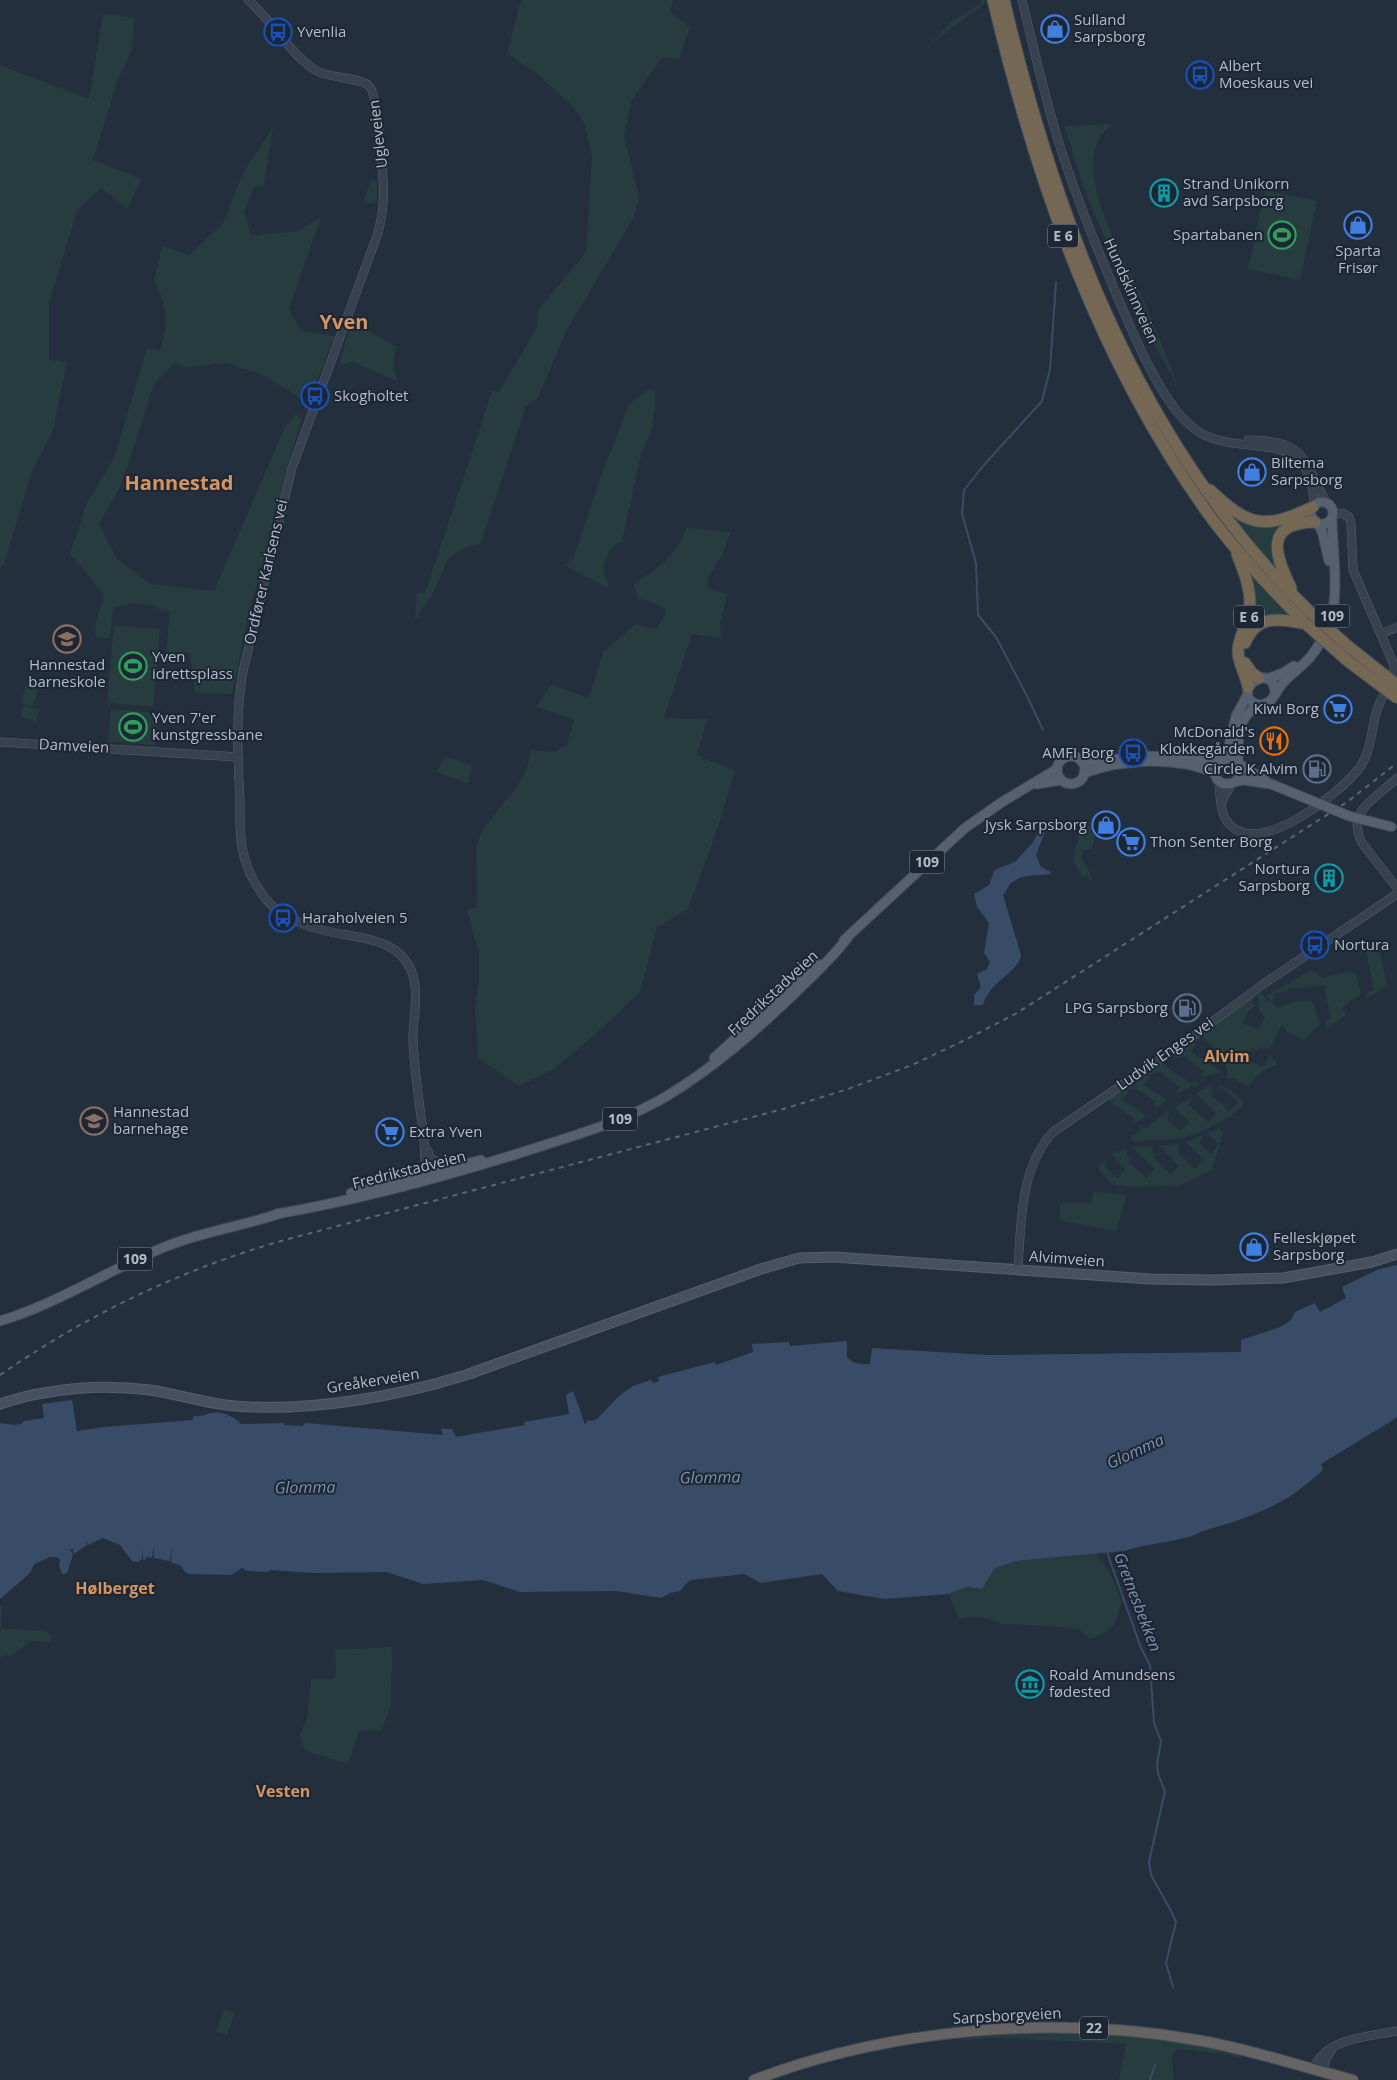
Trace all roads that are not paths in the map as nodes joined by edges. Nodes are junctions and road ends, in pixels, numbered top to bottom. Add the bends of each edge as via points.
1 (248, 0) edge
2 (993, 0) edge
3 (1004, 0) edge
4 (1022, 0) edge
5 (382, 218) joint
6 (1229, 442) junction
7 (1195, 476) junction
8 (1326, 502) junction
9 (1313, 506) junction
10 (1333, 517) junction
11 (1316, 522) junction
12 (1234, 545) junction
13 (1296, 599) junction
14 (1306, 624) junction
15 (1397, 627) edge
16 (1381, 634) junction
17 (1263, 679) junction
18 (1397, 685) edge
19 (1248, 691) junction
20 (1275, 693) junction
21 (1397, 698) edge
22 (1260, 705) junction
23 (0, 742) edge
24 (238, 757) junction
25 (1221, 760) junction
26 (1081, 761) junction
27 (1238, 763) junction
28 (1057, 769) junction
29 (1084, 773) junction
30 (1216, 776) junction
31 (1397, 778) edge
32 (1061, 780) junction
33 (1234, 782) junction
34 (1271, 784) junction
35 (1032, 785) junction
36 (1222, 804) junction
37 (1395, 828) edge
38 (1397, 888) edge
39 (1397, 894) edge
40 (424, 1140) junction
41 (546, 1145) junction
42 (431, 1159) junction
43 (456, 1166) junction
44 (432, 1175) junction
45 (1397, 1254) edge
46 (1018, 1270) junction
47 (736, 1278) joint
48 (0, 1321) edge
49 (0, 1404) edge
50 (1397, 2031) edge
51 (1318, 2071) junction
52 (754, 2080) edge
53 (1352, 2080) edge

1 - 5 street, Ugleveien via 310,66 333,78 366,83 371,88 384,186
2 - 12 highway, E 6 via 1037,160 1090,302 1122,372 1160,440 1194,493
3 - 7 highway, E 6 via 1039,132 1085,264 1132,368
4 - 6 street, Hundskinnveien via 1058,140 1086,221 1137,342 1179,414 1204,435
5 - 24 street, Ordfører Karlsens vei via 284,495 239,695
6 - 8 street via 1270,440 1293,449 1309,466
6 - 9 street, Hundskinnveien via 1270,446 1290,455 1310,477
7 - 9 highway, E 6 via 1234,511 1251,520 1277,521
7 - 13 highway, E 6 via 1235,531
8 - 9 main road
8 - 10 main road, 109 via 1332,507
9 - 11 main road, 109 via 1311,515
10 - 11 main road via 1325,524
10 - 16 street via 1342,513 1349,517 1353,570
10 - 20 main road, 109 via 1336,585 1330,622 1312,655
11 - 13 highway, E 6 via 1290,526 1278,541 1279,561
11 - 17 main road, 109 via 1324,538 1330,568 1325,620 1315,641 1297,664 1283,673
12 - 14 highway, E 6
12 - 19 highway, E 6 via 1250,597 1248,618 1238,650
13 - 18 highway, E 6, bridge
14 - 17 highway, E 6 via 1272,620 1252,631 1245,645 1244,659 1248,669
14 - 21 highway, E 6, bridge
15 - 16 street
16 - 36 street via 1394,665 1394,675 1379,705 1370,750 1357,771 1326,801 1260,834 1242,832 1230,825 1224,818
17 - 19 main road, 109 via 1252,681
17 - 20 main road via 1273,685
19 - 22 main road via 1252,702
19 - 25 main road, 109
20 - 22 main road, 109 via 1270,702
22 - 27 main road, 109 via 1250,711 1241,724
23 - 24 street, Damveien
24 - 40 street, Ordfører Karlsens vei via 243,853 250,874 268,901 306,925 388,946 410,968 414,983 416,1092
25 - 26 main road, 109 via 1142,756
25 - 27 main road, 109 via 1231,758
25 - 30 main road, 109 via 1215,766
26 - 28 main road, 109 via 1067,757
26 - 29 main road
27 - 33 main road, 109 via 1240,774
27 - 34 main road, 109
28 - 32 main road
28 - 35 main road, Fredrikstadveien / 109
29 - 30 main road, 109 via 1117,764 1151,762 1194,766
29 - 32 main road, 109 via 1076,783
30 - 33 main road, 109 via 1224,784
30 - 36 street
31 - 38 street via 1363,808 1356,823 1362,843
32 - 35 main road, Fredrikstadveien / 109
33 - 34 main road, 109
33 - 36 street
34 - 37 main road, 109, bridge via 1349,816
35 - 41 main road, Fredrikstadveien / 109 via 965,828 848,937 757,1030 710,1068 667,1096 619,1120
39 - 46 street, Ludvik Enges vei via 1053,1132 1034,1160 1020,1221
40 - 42 street, Ordfører Karlsens vei
40 - 44 street, Ordfører Karlsens vei
41 - 43 main road, Fredrikstadveien / 109
41 - 44 main road, Fredrikstadveien / 109
42 - 43 street
42 - 44 street, Ordfører Karlsens vei
43 - 44 main road, Fredrikstadveien / 109
44 - 48 main road, Fredrikstadveien / 109 via 362,1197 276,1214 169,1245 132,1260 54,1301
45 - 46 main road, Alvimveien via 1372,1262 1267,1279 1181,1280
46 - 47 main road, Alvimveien via 812,1257 782,1262
47 - 49 main road, Greåkerveien via 466,1375 374,1397 301,1405 238,1406 148,1390 98,1388 48,1392
50 - 51 street via 1337,2044
51 - 52 highway, Sarpsborgveien / 22 via 1236,2048 1170,2036 1101,2029 1030,2027 913,2039 803,2063
51 - 53 highway, Sarpsborgveien / 22

